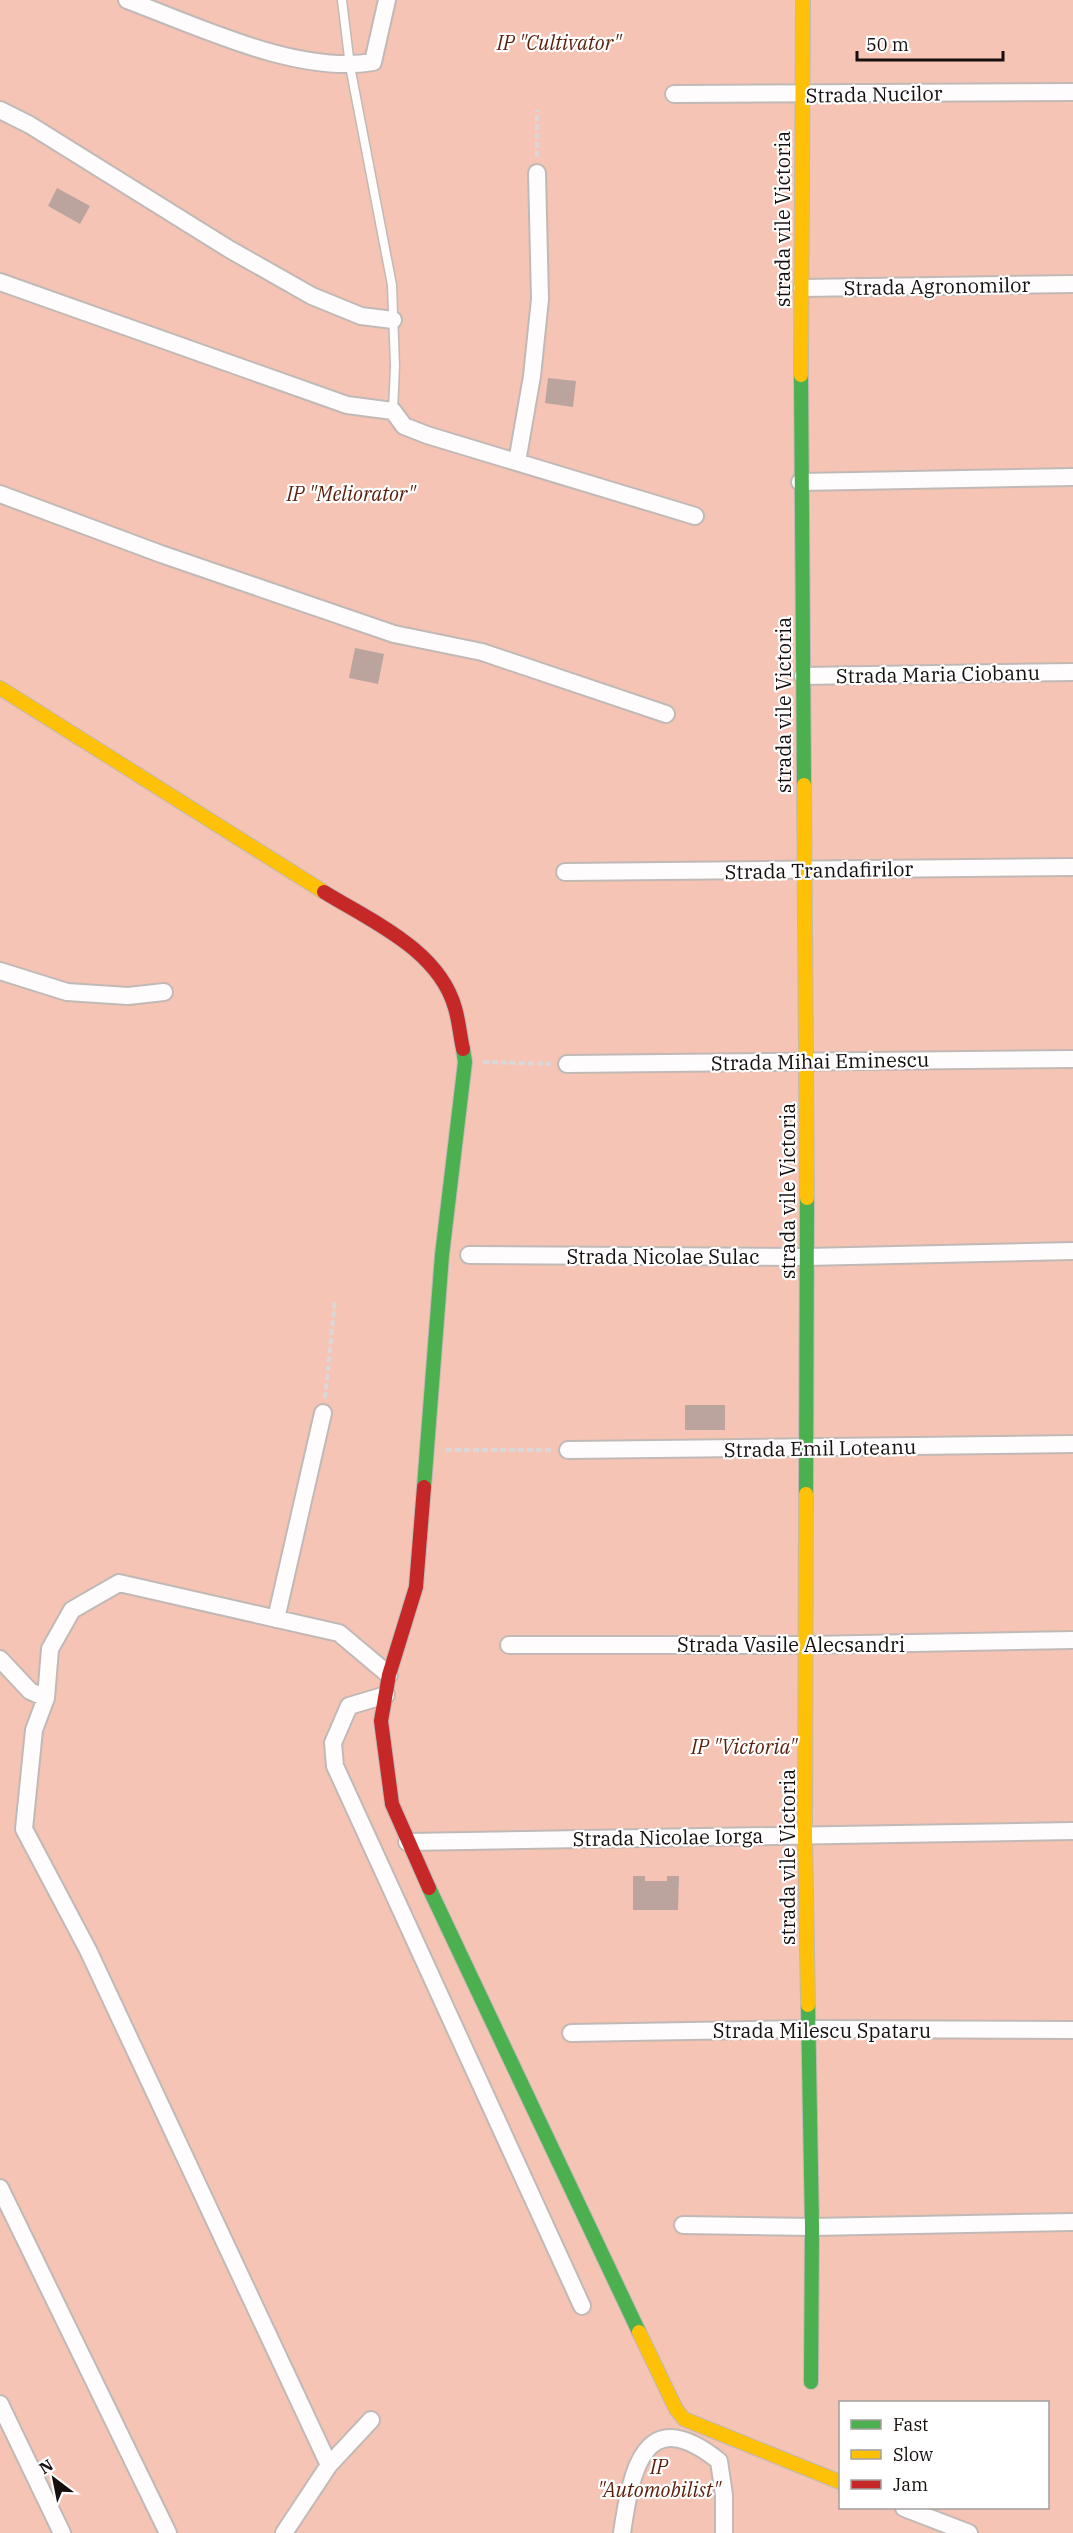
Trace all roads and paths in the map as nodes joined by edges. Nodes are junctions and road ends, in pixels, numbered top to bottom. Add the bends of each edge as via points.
1 (127, 0) edge
2 (342, 0) edge
3 (387, 0) edge
4 (803, 0) edge
5 (350, 66) junction
6 (1073, 92) edge
7 (674, 94) dead end
8 (803, 95) junction
9 (0, 110) edge
10 (537, 110) dead end
11 (537, 173) joint
12 (0, 282) edge
13 (1073, 284) edge
14 (801, 288) junction
15 (393, 320) junction
16 (393, 411) junction
17 (517, 462) junction
18 (1073, 477) edge
19 (800, 482) junction
20 (0, 494) edge
21 (695, 516) dead end
22 (1073, 672) edge
23 (803, 676) junction
24 (0, 688) edge
25 (666, 714) dead end
26 (1073, 867) edge
27 (803, 871) junction
28 (565, 872) dead end
29 (0, 971) edge
30 (164, 992) dead end
31 (1073, 1059) edge
32 (807, 1061) junction
33 (465, 1062) junction
34 (567, 1064) joint
35 (1073, 1251) edge
36 (469, 1255) dead end
37 (806, 1257) junction
38 (335, 1300) dead end
39 (323, 1413) joint
40 (1073, 1444) edge
41 (806, 1449) junction
42 (427, 1450) junction
43 (568, 1450) joint
44 (276, 1619) junction
45 (1073, 1640) edge
46 (509, 1645) dead end
47 (807, 1645) junction
48 (0, 1659) edge
49 (389, 1675) junction
50 (386, 1695) junction
51 (46, 1698) junction
52 (1073, 1832) edge
53 (805, 1835) junction
54 (407, 1842) junction
55 (808, 2029) junction
56 (1073, 2030) edge
57 (572, 2034) dead end
58 (0, 2188) edge
59 (1073, 2222) edge
60 (683, 2225) dead end
61 (812, 2227) junction
62 (582, 2306) dead end
63 (810, 2382) dead end
64 (0, 2404) edge
65 (684, 2419) junction
66 (370, 2420) dead end
67 (674, 2437) junction
68 (329, 2465) junction
69 (839, 2482) edge
70 (907, 2509) edge
71 (62, 2533) edge
72 (168, 2533) edge
73 (284, 2533) edge
74 (622, 2533) edge
75 (724, 2533) edge
76 (969, 2533) edge

1 - 5 street via 280,56
2 - 5 lane
3 - 5 street via 373,62
4 - 8 street, strada vile Victoria
5 - 15 lane via 392,285
6 - 8 street, Strada Nucilor
7 - 8 street, Strada Nucilor
8 - 14 street, strada vile Victoria
9 - 15 street via 312,296 361,316
10 - 11 path
11 - 17 street via 540,299
12 - 16 street via 347,405
13 - 14 street, Strada Agronomilor
14 - 19 street, strada vile Victoria
15 - 16 lane
16 - 17 street via 404,426
17 - 21 street
18 - 19 street
19 - 23 street, strada vile Victoria
20 - 25 street via 394,634 482,652
22 - 23 street, Strada Maria Ciobanu
23 - 27 street, strada vile Victoria
24 - 33 street via 424,957 455,1007
26 - 27 street, Strada Trandafirilor
27 - 28 street, Strada Trandafirilor
27 - 32 street, strada vile Victoria
29 - 30 street via 67,992 129,996
31 - 32 street, Strada Mihai Eminescu
32 - 34 street, Strada Mihai Eminescu
32 - 37 street, strada vile Victoria
33 - 34 path
33 - 42 street via 442,1255
35 - 37 street, Strada Nicolae Sulac
36 - 37 street, Strada Nicolae Sulac
37 - 41 street, strada vile Victoria
38 - 39 path
39 - 44 street
40 - 41 street, Strada Emil Loteanu
41 - 43 street, Strada Emil Loteanu
41 - 47 street, strada vile Victoria
42 - 43 path
42 - 49 street via 416,1587
44 - 49 street via 339,1633
44 - 51 street via 119,1583 72,1610 50,1649
45 - 47 street, Strada Vasile Alecsandri
46 - 47 street, Strada Vasile Alecsandri
47 - 53 street, strada vile Victoria
48 - 51 street via 30,1691
49 - 50 street
50 - 54 street via 381,1720 392,1804
50 - 62 street via 349,1706 333,1743 335,1766
51 - 68 street via 34,1730 24,1829 88,1950
52 - 53 street, Strada Nicolae Iorga
53 - 54 street, Strada Nicolae Iorga
53 - 55 street, strada vile Victoria
54 - 65 street
55 - 56 street, Strada Milescu Spataru
55 - 57 street, Strada Milescu Spataru
55 - 61 street, strada vile Victoria
58 - 72 street
59 - 61 street
60 - 61 street
61 - 63 street, strada vile Victoria
64 - 71 street
65 - 67 street
65 - 69 street
66 - 68 street
67 - 74 street via 661,2439 637,2463
67 - 75 street via 701,2447 719,2461
68 - 73 street
70 - 76 street

